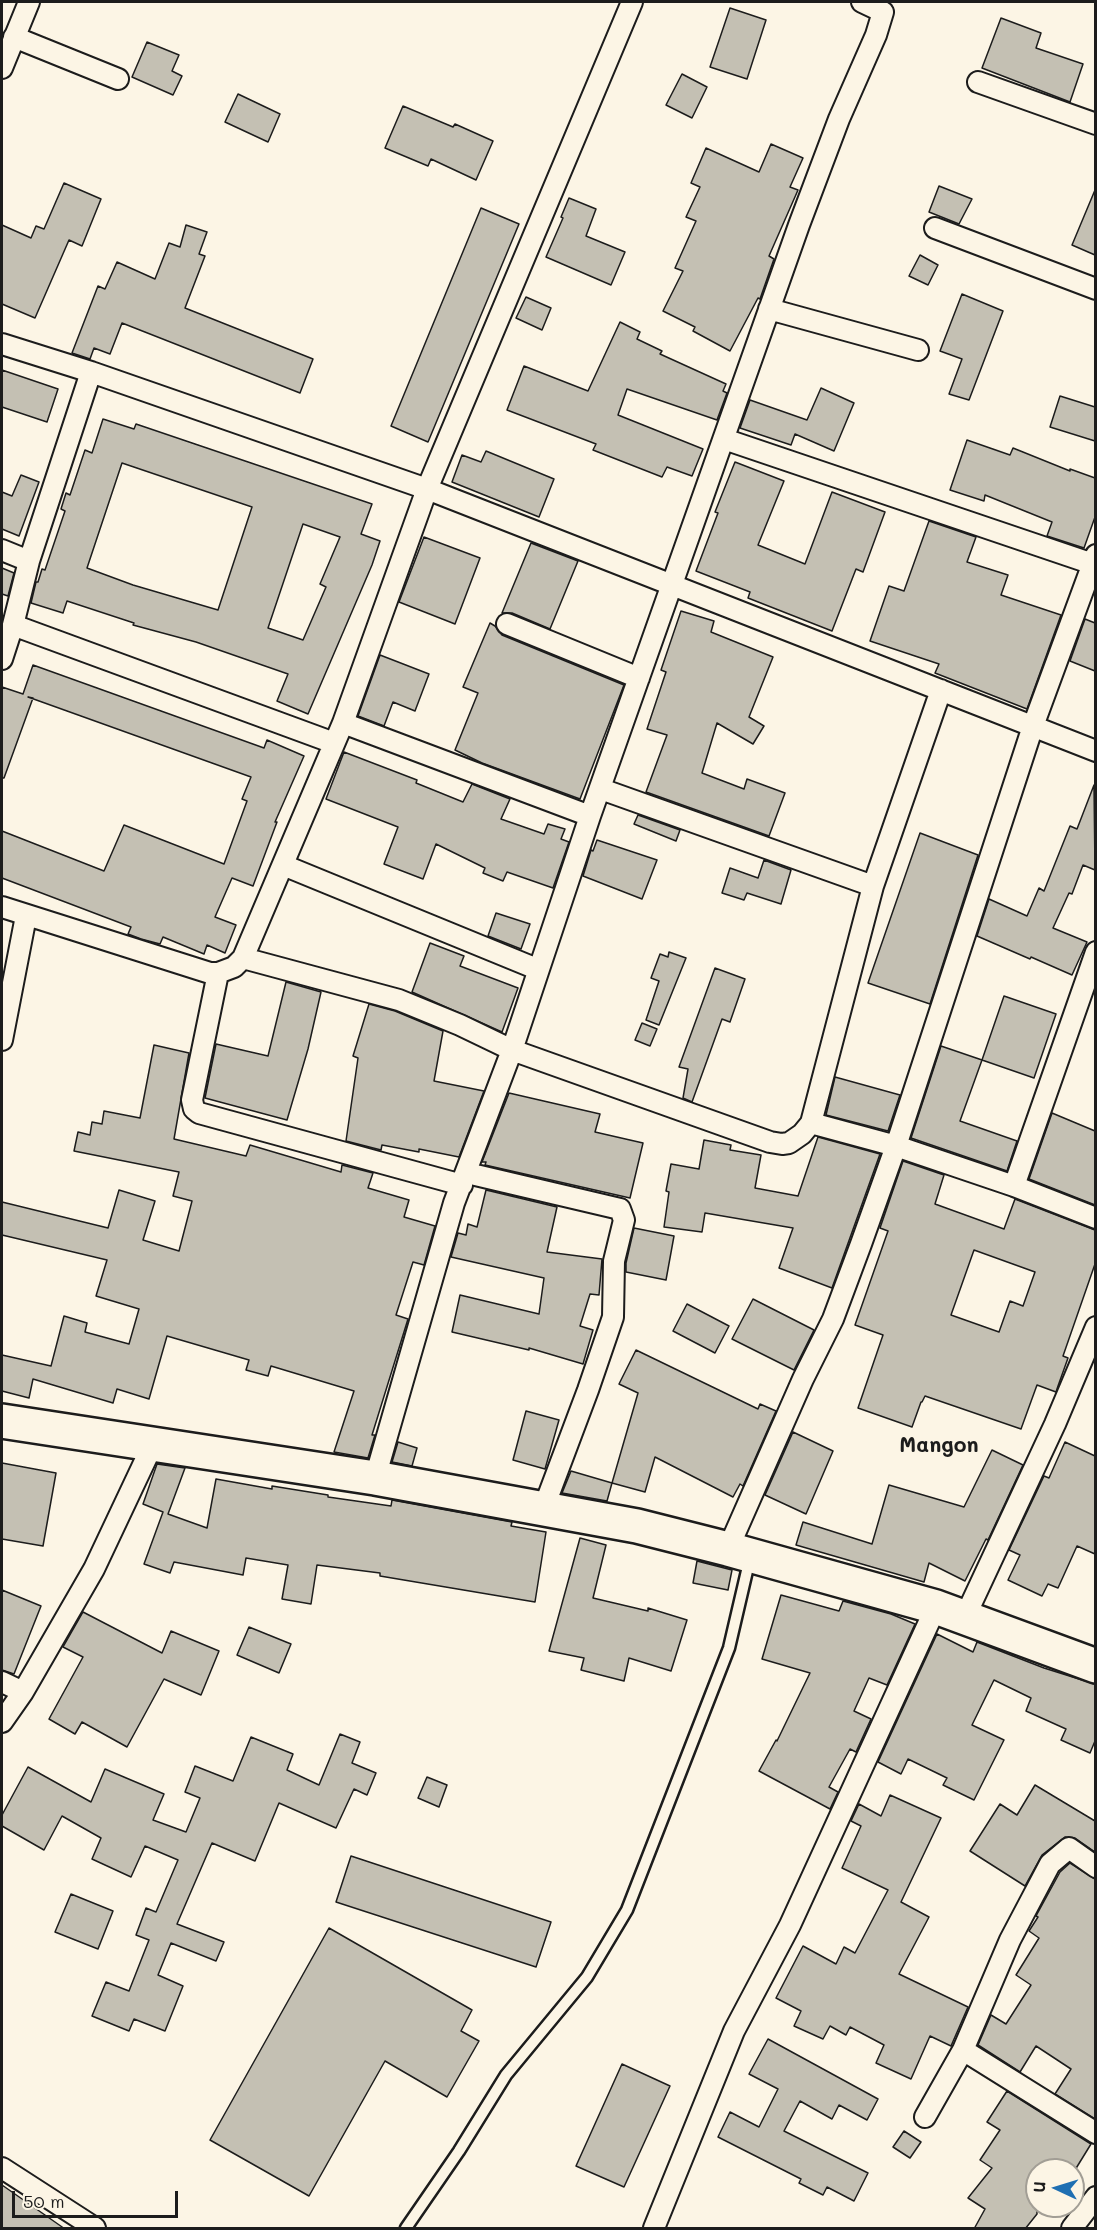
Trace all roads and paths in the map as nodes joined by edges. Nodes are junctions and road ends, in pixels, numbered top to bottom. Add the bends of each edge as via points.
1 (29, 2) edge
2 (632, 2) edge
3 (862, 2) edge
4 (886, 7) edge
5 (14, 38) junction
6 (2, 68) edge
7 (118, 79) dead end
8 (978, 82) dead end
9 (1095, 124) edge
10 (935, 228) dead end
11 (1095, 289) edge
12 (769, 309) junction
13 (2, 344) edge
14 (918, 350) dead end
15 (91, 372) junction
16 (724, 439) junction
17 (427, 489) junction
18 (2, 550) edge
19 (1094, 560) edge
20 (29, 561) junction
21 (670, 585) junction
22 (507, 624) dead end
23 (14, 625) junction
24 (2, 659) edge
25 (639, 678) junction
26 (941, 690) junction
27 (343, 723) junction
28 (1033, 726) junction
29 (334, 743) junction
30 (1095, 751) edge
31 (601, 789) junction
32 (590, 816) junction
33 (283, 865) junction
34 (873, 885) junction
35 (2, 907) edge
36 (26, 915) junction
37 (1095, 951) edge
38 (243, 958) junction
39 (537, 969) junction
40 (218, 973) junction
41 (2, 1040) edge
42 (512, 1050) junction
43 (810, 1123) junction
44 (896, 1146) junction
45 (464, 1179) junction
46 (1014, 1186) junction
47 (1095, 1218) edge
48 (1095, 1327) edge
49 (2, 1421) edge
50 (153, 1444) junction
51 (375, 1478) junction
52 (544, 1507) junction
53 (739, 1552) junction
54 (950, 1613) junction
55 (1095, 1666) edge
56 (2, 1682) edge
57 (23, 1692) junction
58 (2, 1722) edge
59 (1095, 1868) edge
60 (963, 2050) junction
61 (925, 2117) dead end
62 (1095, 2133) edge
63 (2, 2168) edge
64 (1095, 2197) edge
65 (1077, 2227) edge
66 (95, 2229) edge
67 (406, 2229) edge
68 (654, 2229) edge

1 - 5 street
2 - 17 street
3 - 4 street
4 - 12 street via 839,119
5 - 6 street
5 - 7 street
8 - 9 street
10 - 11 street
12 - 14 street
12 - 16 street
13 - 15 street
15 - 17 street
15 - 20 street
16 - 19 street
16 - 21 street
17 - 21 street
17 - 27 street
18 - 20 street
19 - 28 street
20 - 23 street
21 - 25 street
21 - 26 street
22 - 25 street
23 - 24 street
23 - 29 street
25 - 31 street
26 - 28 street
26 - 34 street
27 - 29 street
27 - 32 street
28 - 30 street
28 - 44 street
29 - 33 street
31 - 32 street
31 - 34 street
32 - 39 street
33 - 38 street
33 - 39 street
34 - 43 street
35 - 36 street
36 - 40 street
36 - 41 street
37 - 46 street
38 - 40 street via 234,967
38 - 42 street via 399,1000
39 - 42 street
40 - 45 street via 192,1100 194,1109
42 - 43 street via 770,1142 795,1140
42 - 45 street
43 - 44 street
44 - 46 street
44 - 53 street via 833,1318 803,1379
45 - 51 street
45 - 52 street via 620,1209 624,1220 614,1261 613,1317
46 - 47 street
48 - 54 street via 1055,1424
49 - 50 highway
50 - 51 highway
50 - 57 street via 94,1569
51 - 52 highway
52 - 53 highway
53 - 54 highway
53 - 67 lane via 729,1648 627,1910 587,1977 506,2075
54 - 55 highway
54 - 68 street via 734,2031
56 - 57 street
57 - 58 street
59 - 60 street via 1069,1848 1050,1864 1010,1940
60 - 61 street
60 - 62 street
63 - 66 street
64 - 65 street

